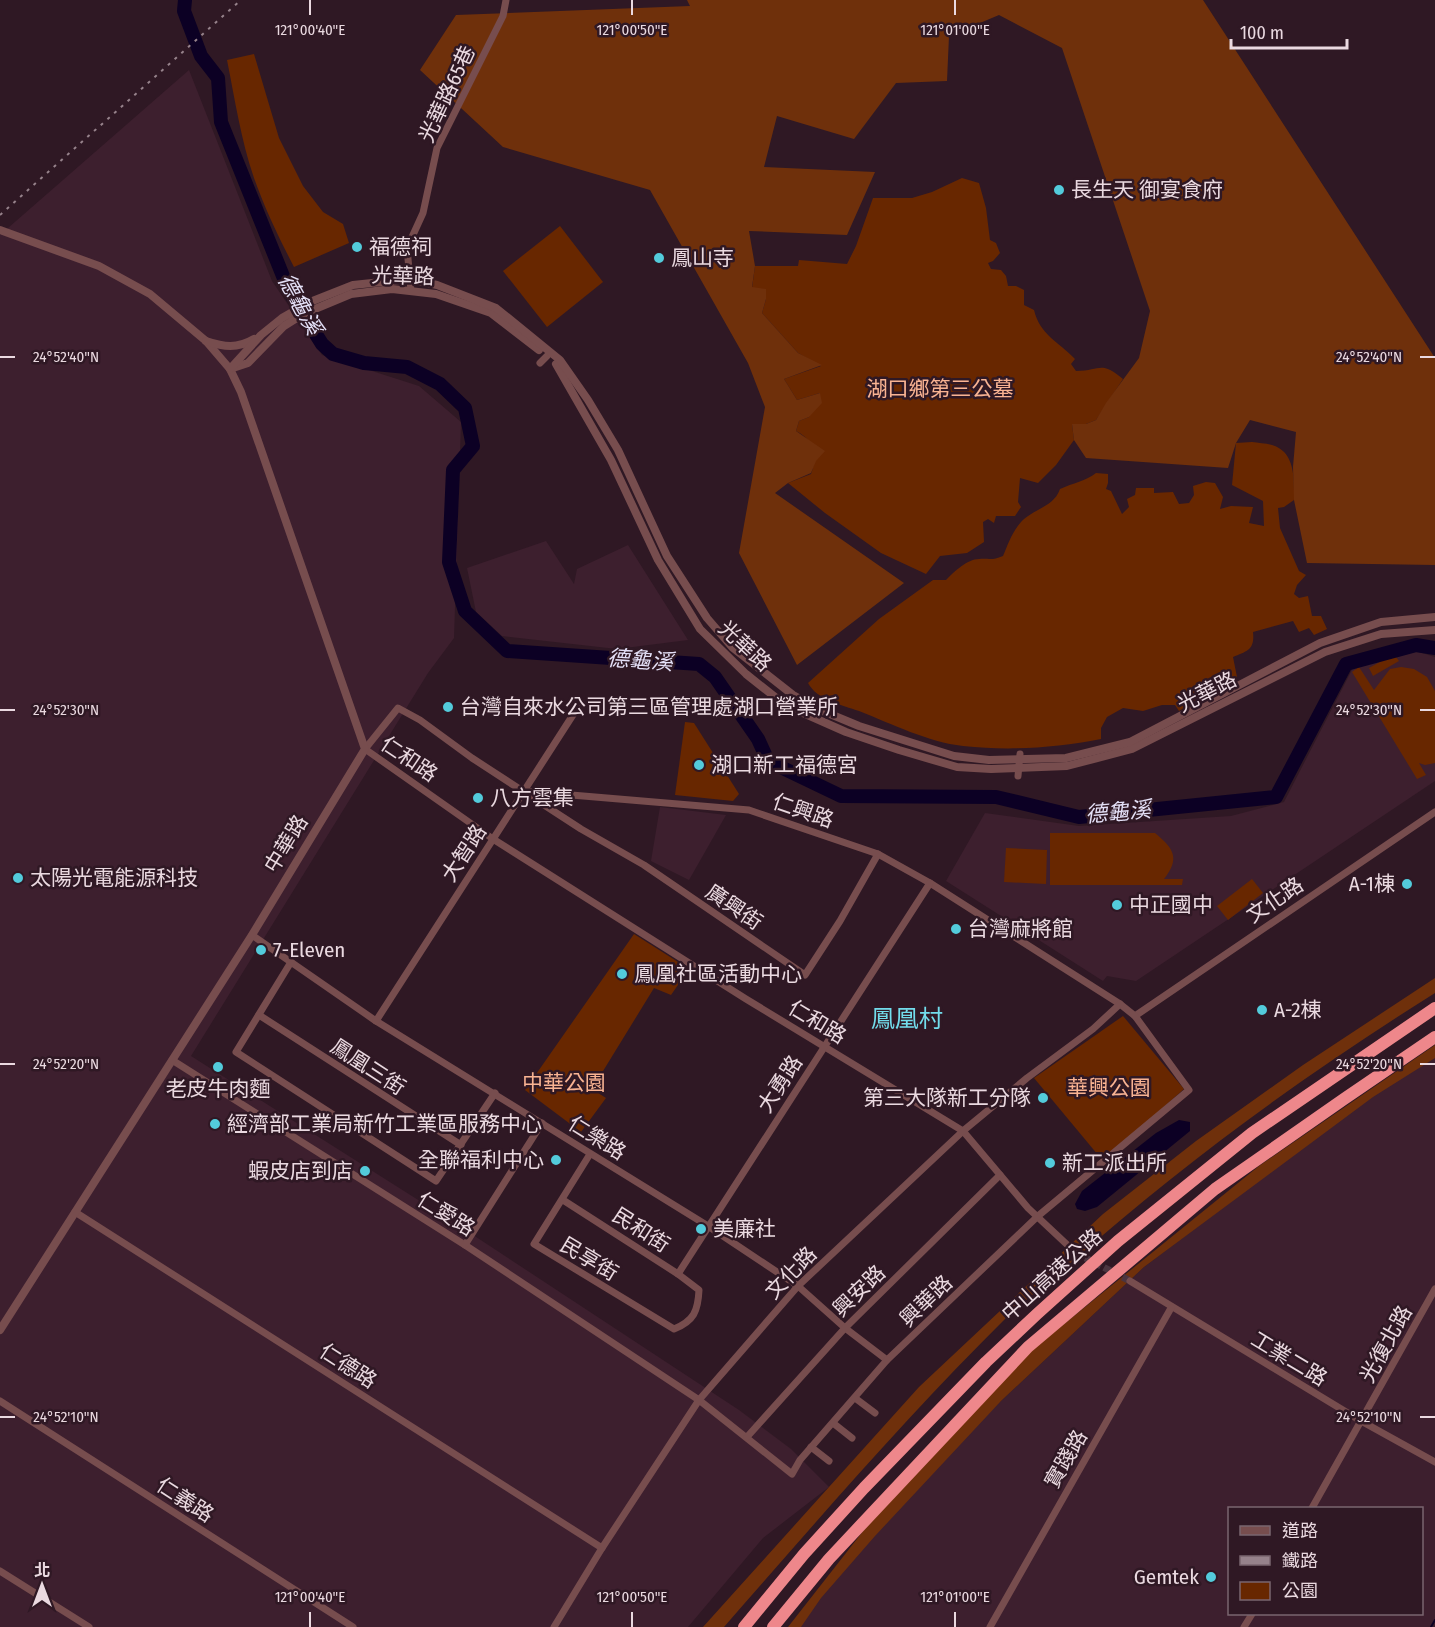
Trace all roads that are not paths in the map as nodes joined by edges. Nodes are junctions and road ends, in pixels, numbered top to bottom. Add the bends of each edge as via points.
1 (506, 0) edge
2 (0, 230) edge
3 (410, 279) junction
4 (411, 291) junction
5 (309, 307) junction
6 (297, 313) junction
7 (261, 335) junction
8 (206, 341) junction
9 (547, 356) junction
10 (540, 363) dead end
11 (230, 369) junction
12 (1435, 617) edge
13 (1435, 630) edge
14 (580, 704) dead end
15 (1131, 746) junction
16 (365, 749) junction
17 (1019, 765) junction
18 (524, 791) junction
19 (1435, 812) edge
20 (493, 839) junction
21 (878, 854) junction
22 (930, 883) junction
23 (252, 935) junction
24 (291, 962) junction
25 (1120, 1004) junction
26 (1435, 1008) edge
27 (259, 1015) junction
28 (1135, 1016) junction
29 (376, 1021) junction
30 (1435, 1037) edge
31 (824, 1046) junction
32 (172, 1060) junction
33 (1189, 1090) joint
34 (495, 1093) junction
35 (542, 1123) junction
36 (963, 1131) junction
37 (461, 1145) junction
38 (590, 1154) junction
39 (1000, 1175) junction
40 (563, 1200) junction
41 (75, 1212) junction
42 (1038, 1216) junction
43 (708, 1226) junction
44 (465, 1245) junction
45 (1076, 1254) tunnel mouth
46 (678, 1274) junction
47 (1130, 1281) tunnel mouth
48 (798, 1286) junction
49 (699, 1290) joint
50 (1435, 1290) edge
51 (1171, 1308) junction
52 (845, 1328) junction
53 (0, 1330) edge
54 (887, 1360) junction
55 (855, 1398) junction
56 (699, 1400) junction
57 (0, 1401) edge
58 (875, 1413) dead end
59 (1361, 1421) junction
60 (833, 1423) junction
61 (747, 1437) junction
62 (852, 1438) dead end
63 (811, 1447) junction
64 (829, 1461) dead end
65 (1435, 1461) edge
66 (1313, 1507) edge
67 (602, 1548) junction
68 (0, 1570) edge
69 (88, 1627) edge
70 (353, 1627) edge
71 (554, 1627) edge
72 (744, 1627) edge
73 (773, 1627) edge
74 (990, 1627) edge

1 - 3 street, 光華路65巷 via 503,16 437,148 423,213 407,248
2 - 8 street via 109,271 150,294
3 - 4 street, 光華路65巷
3 - 5 street, 光華路 via 353,285
3 - 17 street, 光華路 via 496,308 560,360 618,450 667,556 706,618 732,647 793,695 818,709 954,756
4 - 5 street, 光華路 via 351,294
4 - 9 street, 光華路 via 436,294 491,313
5 - 6 street, 光華路
6 - 7 street, 光華路 via 282,318
6 - 11 street, 光華路 via 248,363
7 - 8 street via 239,346
7 - 11 street, 光華路
8 - 11 street
9 - 10 street
9 - 17 street, 光華路 via 573,390 658,560 700,629 746,674 785,705 846,732 957,767
11 - 16 street
12 - 15 street, 光華路 via 1381,622 1320,643
13 - 15 street, 光華路 via 1381,634 1325,652
14 - 18 street, 大智路
15 - 17 street, 光華路 via 1067,766
16 - 18 street, 仁興路 via 398,708
16 - 20 street, 仁和路
16 - 23 street, 中華路
18 - 20 street, 大智路
18 - 21 street, 仁興路 via 749,810
18 - 21 street, 廣興街 via 581,830 644,865 805,975
19 - 28 street, 文化路
20 - 29 street, 大智路
20 - 31 street, 仁和路
21 - 22 street, 仁興路
22 - 25 street, 仁興路
22 - 31 street, 大勇路
23 - 24 street, 仁樂路
23 - 32 street, 中華路
24 - 27 street
24 - 29 street, 仁樂路
25 - 28 street, 仁興路
25 - 36 street, 文化路
26 - 72 highway, 中山高速公路 via 1252,1133 1118,1241 1045,1306 864,1488
27 - 37 street, 鳳凰三街
27 - 37 street via 236,1052 436,1180
28 - 33 street, 仁興路
29 - 34 street, 仁樂路
30 - 73 highway, 中山高速公路 via 1215,1189 1028,1347 829,1559
31 - 36 street, 仁和路
31 - 43 street, 大勇路
32 - 41 street, 中華路
32 - 44 street, 仁愛路
33 - 42 street, 興華路
34 - 35 street, 仁樂路
34 - 37 street
35 - 38 street, 仁樂路
35 - 44 street
36 - 39 street, 仁和路
36 - 48 street, 文化路
38 - 40 street, 民享街
38 - 43 street, 仁樂路
39 - 42 street, 仁和路
39 - 52 street, 興安路
40 - 46 street, 民和街
40 - 49 street, 民享街 via 534,1244 674,1329 686,1324 698,1308
41 - 53 street, 中華路
41 - 67 street, 仁德路
42 - 45 street, 仁和路
42 - 54 street, 興華路
43 - 46 street, 大勇路
43 - 48 street, 仁樂路
44 - 56 street, 仁愛路
46 - 49 street, 民和街
47 - 51 street, 工業二路
48 - 52 street, 仁樂路
48 - 56 street, 文化路
50 - 59 street, 光復北路
51 - 59 street, 工業二路
51 - 74 street, 實踐路
52 - 54 street, 仁樂路
52 - 61 street, 興安路
54 - 55 street, 興華路
55 - 58 street
55 - 60 street, 興華路
56 - 61 street, 興華路
56 - 67 street, 文化路
57 - 70 street, 仁義路
59 - 65 street, 工業二路
59 - 66 street, 光復北路
60 - 62 street
60 - 63 street, 興華路
61 - 63 street, 興華路 via 792,1474
63 - 64 street
67 - 71 street, 文化路
68 - 69 street

